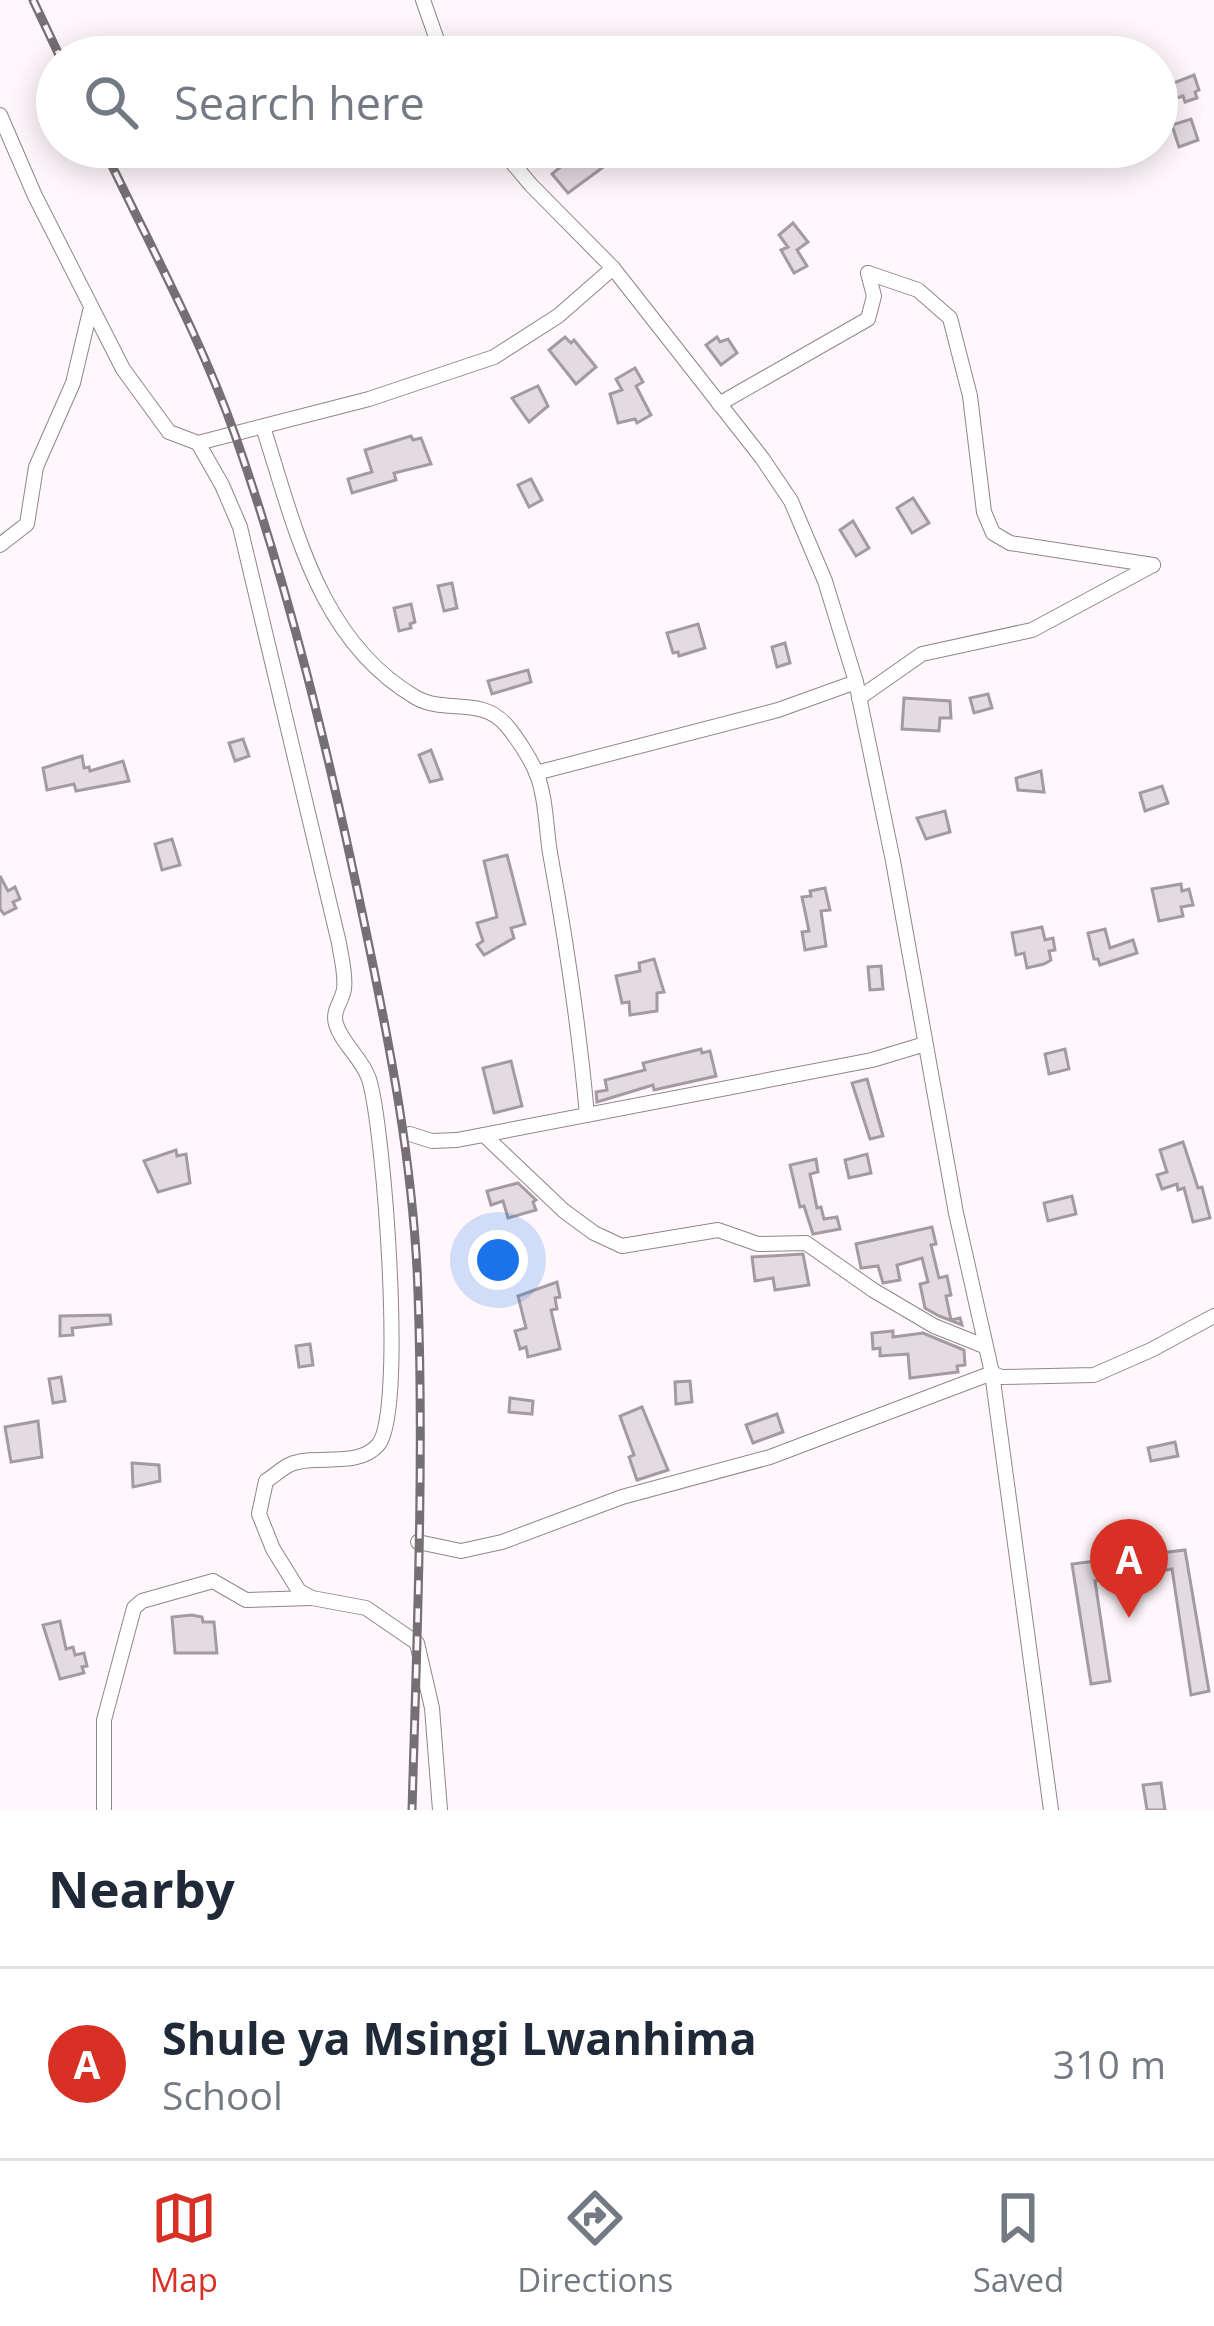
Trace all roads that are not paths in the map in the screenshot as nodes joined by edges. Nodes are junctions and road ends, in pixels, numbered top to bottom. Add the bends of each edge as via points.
1 (423, 0) edge
2 (436, 36) edge
3 (0, 115) edge
4 (517, 168) edge
5 (613, 268) junction
6 (90, 307) junction
7 (719, 404) junction
8 (263, 427) junction
9 (198, 443) junction
10 (0, 545) edge
11 (857, 690) junction
12 (536, 773) junction
13 (925, 1044) junction
14 (587, 1114) junction
15 (410, 1134) dead end
16 (484, 1135) junction
17 (1214, 1316) edge
18 (983, 1346) junction
19 (992, 1373) junction
20 (418, 1542) dead end
21 (312, 1598) junction
22 (104, 1810) edge
23 (440, 1810) edge
24 (1051, 1810) edge

1 - 2 street
3 - 6 street
4 - 5 street
5 - 7 street
5 - 8 street via 494,357
6 - 9 street via 153,414 169,432
6 - 10 street via 73,383 37,467 27,524
7 - 11 street via 791,501
7 - 11 street via 868,319 868,273 918,290 950,318 993,533 1034,548 1153,565 1032,630 922,654
8 - 9 street
8 - 12 street via 328,608 355,647 420,701 489,711
9 - 21 street via 252,566 339,943 345,984 334,1018 369,1080 382,1177 390,1292 382,1441 371,1452 292,1463 266,1481 259,1514 290,1580
11 - 12 street
11 - 13 street
12 - 14 street
13 - 14 street
13 - 18 street
14 - 16 street
15 - 16 street via 432,1141
16 - 18 street via 564,1211 622,1246 718,1230 758,1244 806,1244 873,1290
17 - 19 street via 1094,1375
18 - 19 street
19 - 20 street via 770,1457 622,1497 502,1542 461,1550
19 - 24 street
21 - 22 street via 246,1600 213,1581 134,1609 104,1720
21 - 23 street via 366,1608 417,1643

